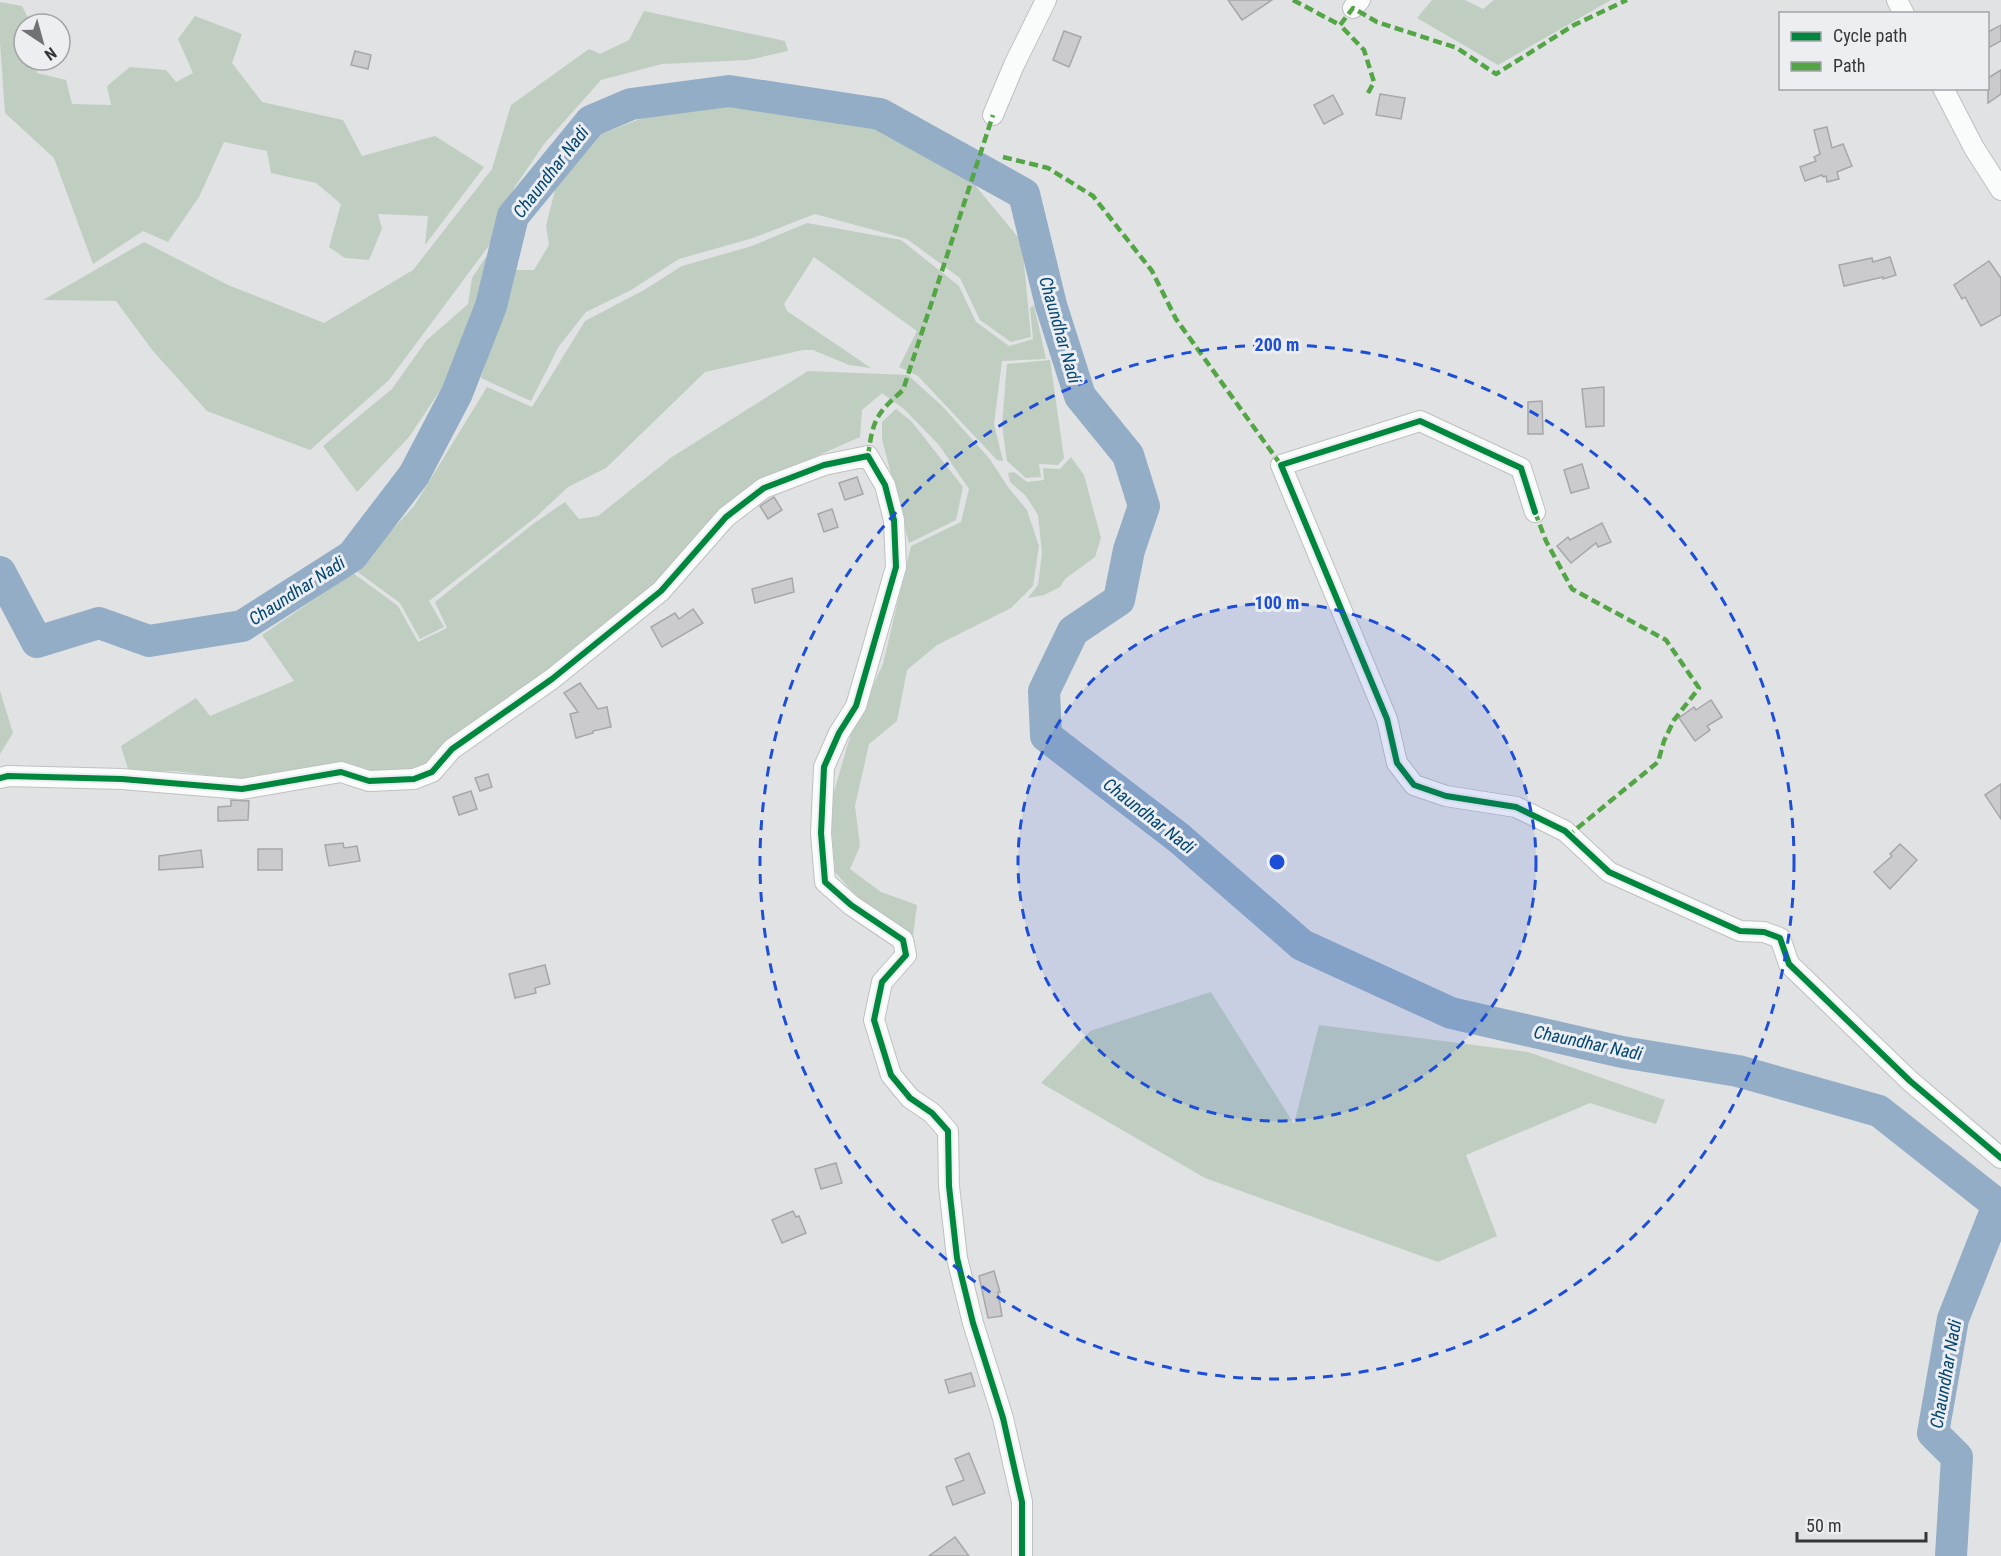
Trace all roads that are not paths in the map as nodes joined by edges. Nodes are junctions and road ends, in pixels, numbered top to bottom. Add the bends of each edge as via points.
1 (1046, 0) edge
2 (1944, 90) edge
3 (993, 115) dead end
4 (2001, 190) edge
5 (1535, 512) dead end
6 (0, 778) edge
7 (2001, 1158) edge
8 (1022, 1556) edge

1 - 3 street
2 - 4 street
5 - 7 street via 1521,468 1420,421 1281,465 1387,718 1397,763 1414,785 1446,796 1516,807 1565,831 1609,872 1740,931 1764,932 1780,938 1789,964 1910,1081
6 - 8 street via 122,779 242,789 341,772 369,781 414,779 432,772 452,749 552,679 661,591 726,517 764,488 824,465 868,456 885,485 894,520 896,567 856,706 824,767 821,833 825,882 903,940 906,955 882,982 874,1020 891,1075 910,1098 932,1113 948,1131 957,1258 1004,1418 1022,1502

